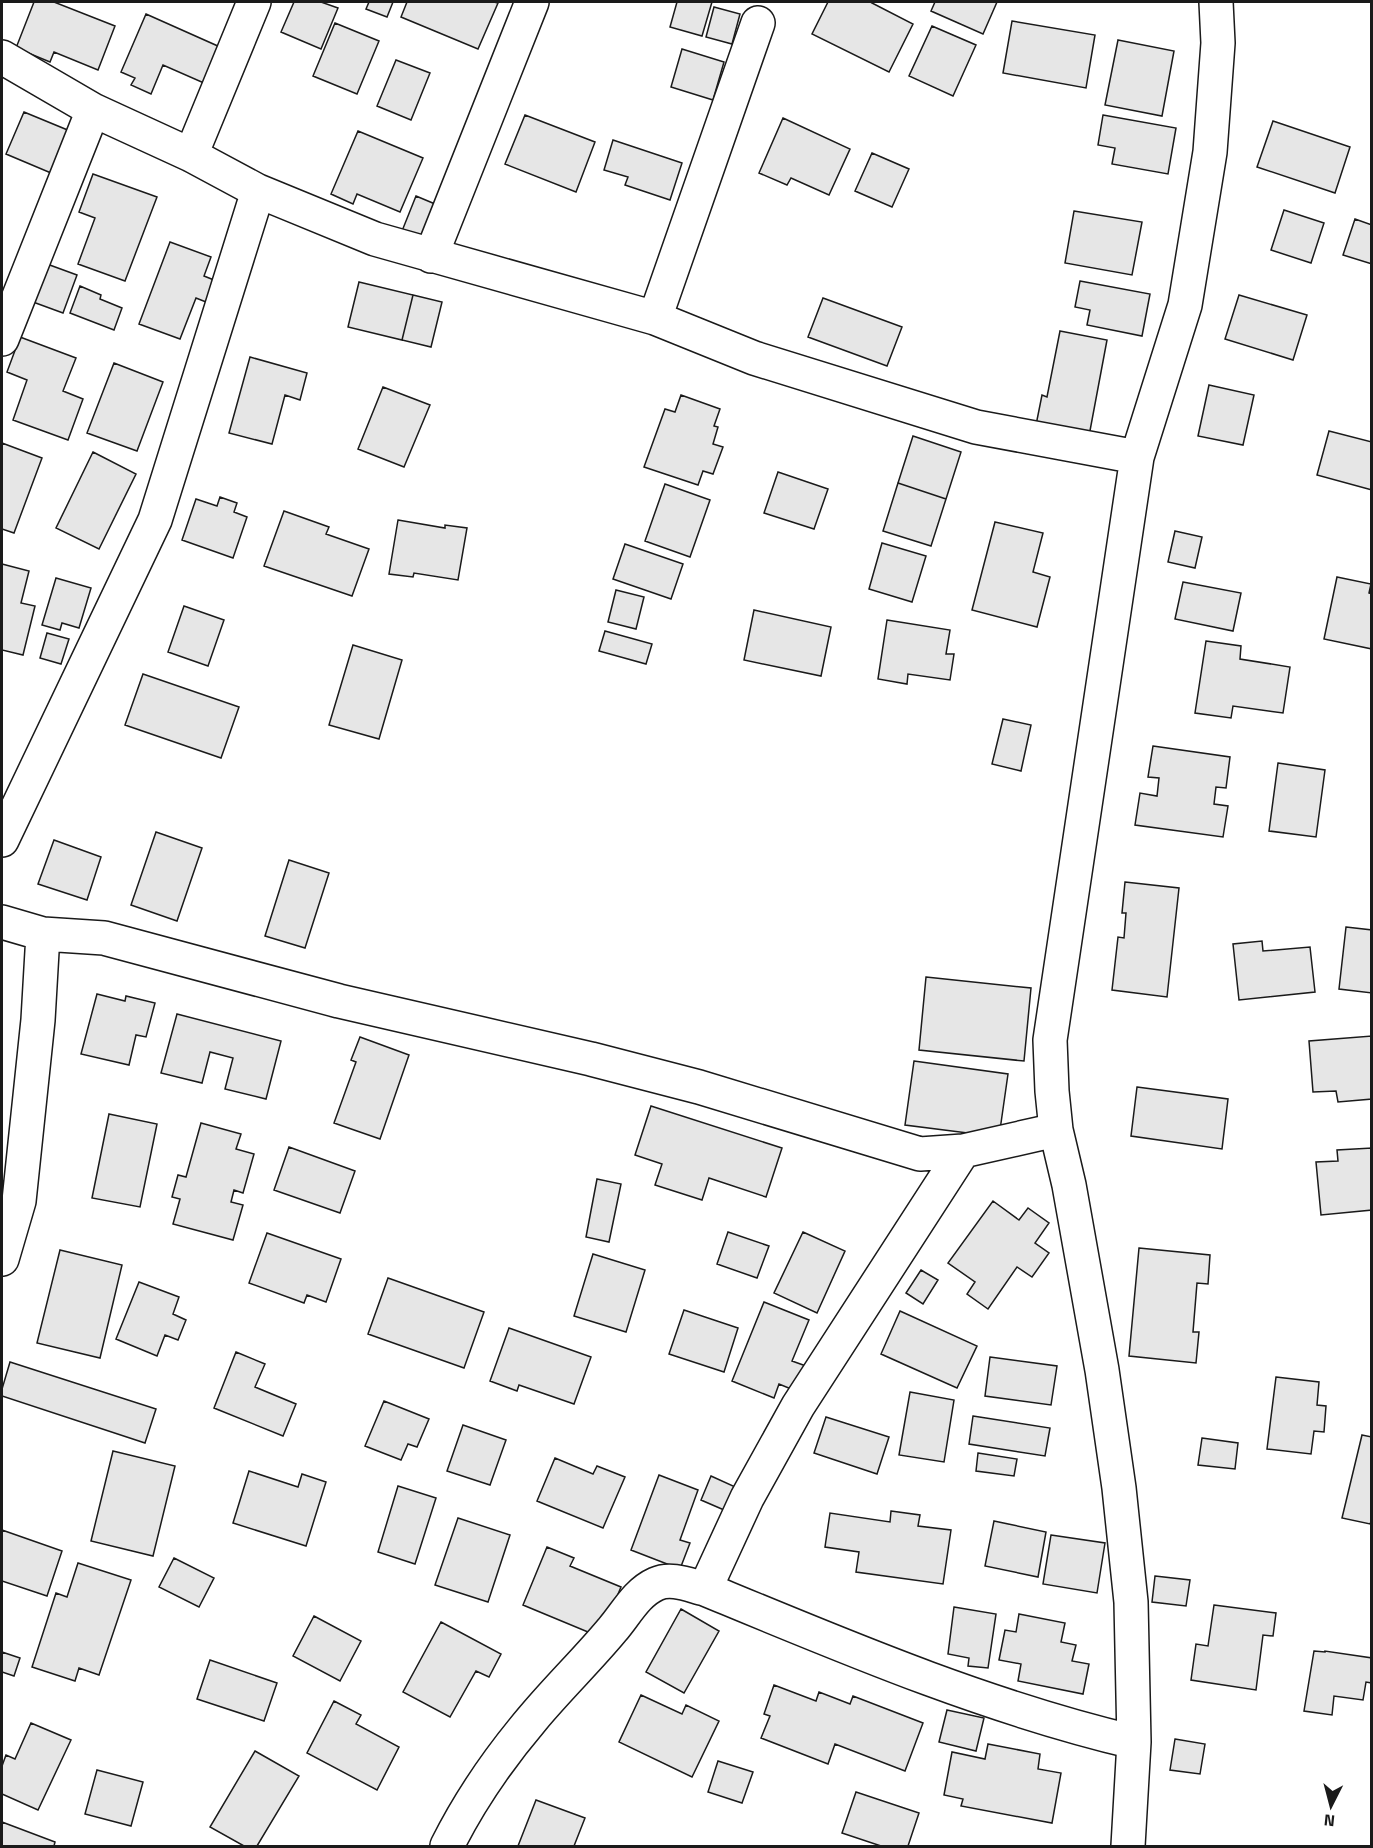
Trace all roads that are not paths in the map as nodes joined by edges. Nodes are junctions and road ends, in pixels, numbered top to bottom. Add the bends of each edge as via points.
1 (254, 2) edge
2 (532, 2) edge
3 (1216, 2) edge
4 (758, 22) dead end
5 (2, 57) edge
6 (93, 111) junction
7 (190, 156) junction
8 (258, 191) junction
9 (431, 256) junction
10 (655, 318) junction
11 (2, 339) edge
12 (1137, 457) junction
13 (2, 840) edge
14 (2, 922) edge
15 (43, 934) junction
16 (1056, 1130) junction
17 (963, 1151) junction
18 (2, 1259) edge
19 (705, 1589) junction
20 (1134, 1742) junction
21 (447, 1846) edge
22 (1128, 1846) edge

1 - 7 street
2 - 9 street
3 - 12 street via 1218,43 1210,152 1185,305
4 - 10 street
5 - 6 street
6 - 7 street
6 - 11 street
7 - 8 street
8 - 9 street via 375,239
8 - 13 street via 155,520
9 - 10 street
10 - 12 street via 753,358 976,427
12 - 16 street via 1050,1040
14 - 15 street
15 - 17 street via 104,938 339,1001 591,1059 699,1087 920,1154
15 - 18 street via 19,1201
16 - 17 street
16 - 20 street via 1098,1347 1119,1488 1131,1602
17 - 19 street via 798,1406 747,1498
19 - 20 street via 927,1680
19 - 21 street via 678,1581 658,1583 641,1593 492,1768
20 - 22 street

